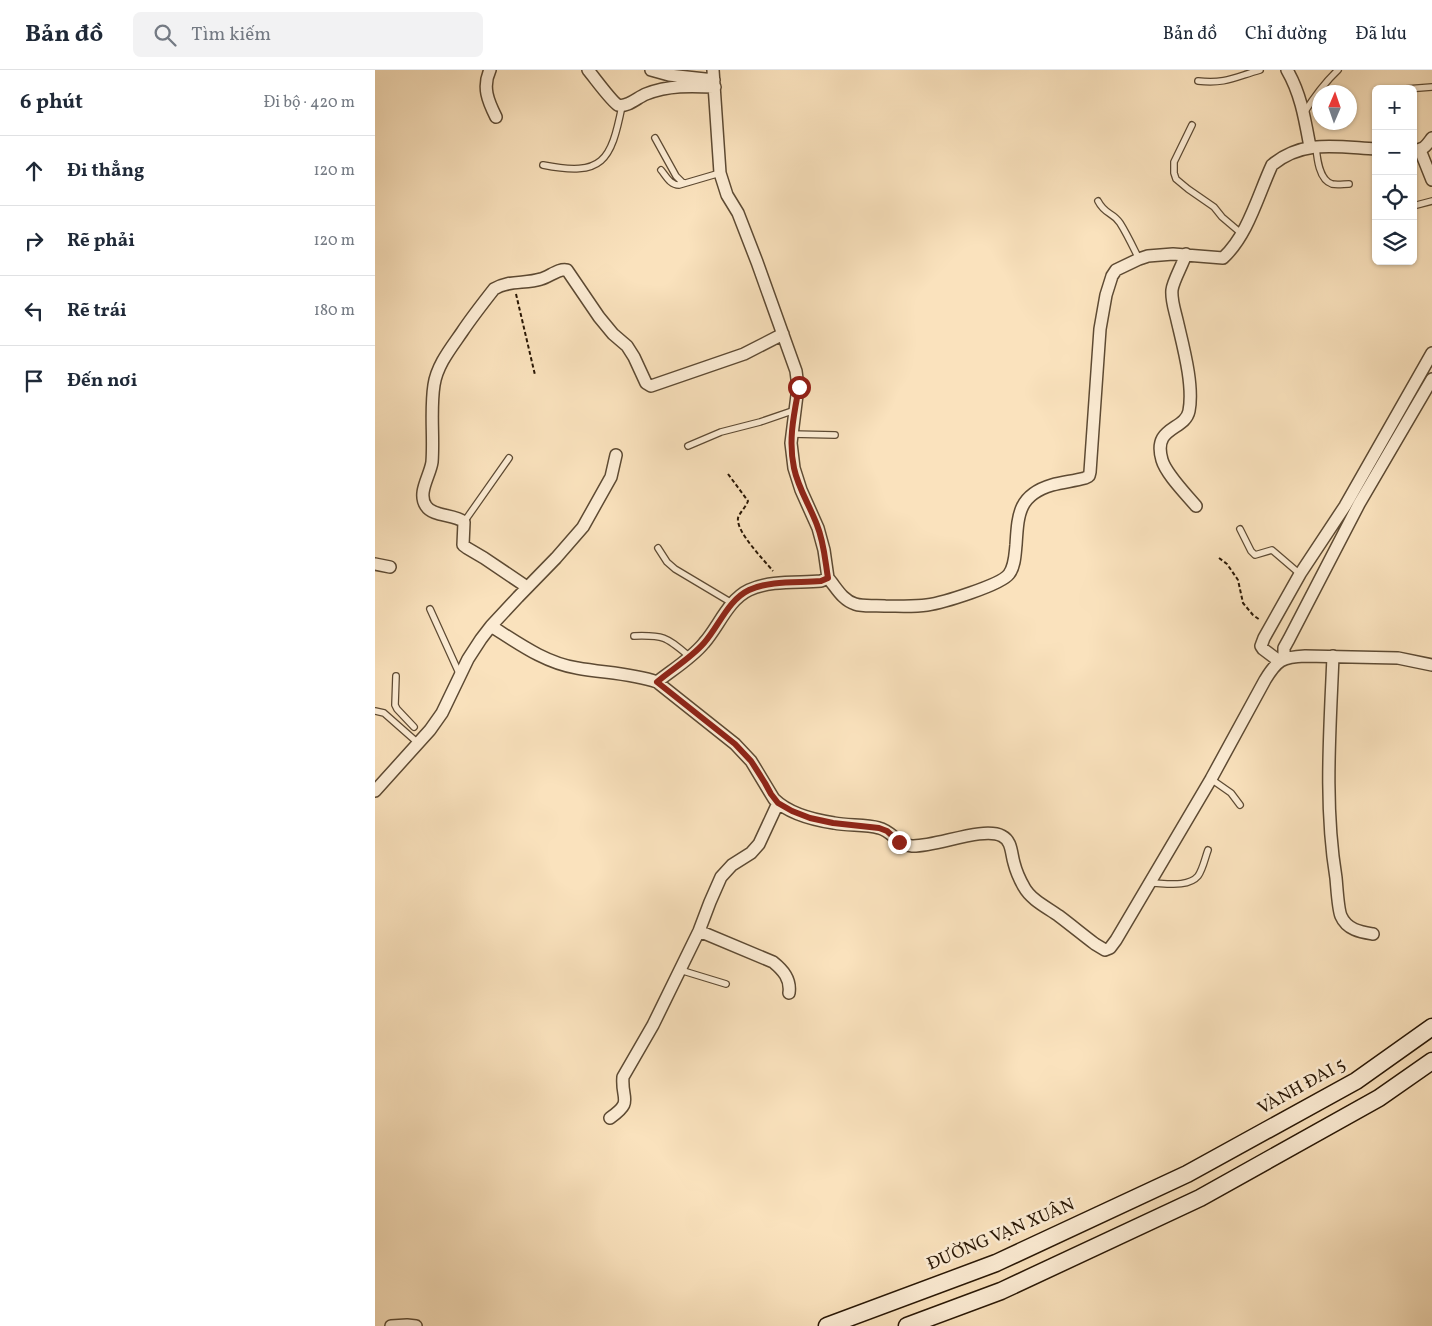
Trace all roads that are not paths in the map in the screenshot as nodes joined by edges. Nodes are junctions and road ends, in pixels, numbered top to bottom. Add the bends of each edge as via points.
1 (490, 70) edge
2 (588, 70) edge
3 (651, 70) edge
4 (1260, 70) edge
5 (1287, 70) edge
6 (1338, 70) edge
7 (669, 72) edge
8 (714, 79) edge
9 (1198, 81) dead end
10 (1432, 87) edge
11 (1417, 88) edge
12 (622, 106) junction
13 (1304, 113) junction
14 (496, 117) dead end
15 (1192, 125) dead end
16 (655, 138) dead end
17 (1432, 138) edge
18 (1313, 147) junction
19 (1372, 149) edge
20 (1417, 150) edge
21 (543, 165) dead end
22 (661, 170) dead end
23 (720, 172) junction
24 (1432, 180) edge
25 (683, 184) junction
26 (1349, 184) dead end
27 (1098, 201) dead end
28 (1432, 201) edge
29 (1417, 205) edge
30 (1242, 234) junction
31 (1187, 254) junction
32 (1139, 259) junction
33 (783, 334) junction
34 (1432, 353) edge
35 (1432, 379) edge
36 (795, 410) junction
37 (791, 434) junction
38 (835, 435) dead end
39 (689, 446) dead end
40 (616, 456) dead end
41 (509, 458) dead end
42 (1196, 506) dead end
43 (464, 522) junction
44 (1240, 529) dead end
45 (659, 548) dead end
46 (375, 564) edge
47 (390, 567) dead end
48 (1300, 574) junction
49 (828, 578) junction
50 (527, 587) junction
51 (732, 604) junction
52 (430, 610) dead end
53 (491, 626) junction
54 (634, 636) dead end
55 (1333, 656) junction
56 (690, 657) junction
57 (1279, 659) junction
58 (1432, 665) edge
59 (460, 675) junction
60 (395, 676) dead end
61 (657, 682) junction
62 (375, 711) edge
63 (414, 727) dead end
64 (421, 738) junction
65 (1211, 779) junction
66 (375, 791) edge
67 (778, 803) junction
68 (1240, 805) dead end
69 (1208, 850) dead end
70 (1150, 883) junction
71 (699, 931) junction
72 (1373, 934) dead end
73 (680, 970) junction
74 (726, 984) dead end
75 (789, 993) dead end
76 (1432, 1027) edge
77 (1432, 1061) edge
78 (611, 1118) dead end
79 (1187, 1174) joint
80 (391, 1326) edge
81 (416, 1326) edge
82 (827, 1326) edge
83 (907, 1326) edge

1 - 14 street via 485,88
2 - 12 street via 614,102
3 - 7 street
4 - 9 lane via 1230,80
5 - 13 street
6 - 13 lane via 1318,90
7 - 8 street
8 - 12 street via 656,90
8 - 23 street
10 - 11 lane
12 - 21 lane via 614,139 600,162 581,168
13 - 18 street
15 - 30 lane via 1174,162 1176,179 1214,207
16 - 25 lane
17 - 20 street via 1425,147
18 - 19 street
18 - 26 lane via 1328,182
18 - 30 street via 1290,153 1272,165
20 - 24 street
22 - 25 lane via 671,183
23 - 25 lane
23 - 33 street
27 - 32 lane via 1119,222
28 - 29 lane
30 - 31 street via 1223,258
31 - 32 street
31 - 42 street via 1172,290 1189,378 1189,410 1187,417 1163,437 1160,451 1166,470
32 - 49 street via 1116,270 1106,295 1091,472 1085,478 1046,487 1025,501 1020,509 1013,563 1008,575 989,586 935,603 911,606 853,604 837,591
33 - 36 street via 799,387
33 - 43 street via 744,354 651,386 646,383 627,346 599,317 567,270 542,279 494,288 446,354 434,385 431,463 424,503 428,509
34 - 48 street via 1345,506
35 - 57 street via 1359,504
36 - 37 street
36 - 39 lane via 721,432
37 - 38 lane
37 - 49 street via 794,468 818,528
40 - 50 street via 611,477 583,527
41 - 43 lane
43 - 50 street via 463,545
44 - 48 lane via 1255,555 1272,550
45 - 51 lane via 675,569
46 - 47 street
48 - 57 street via 1261,646
49 - 51 street via 769,584 749,590
50 - 53 street
51 - 56 street
52 - 59 lane
53 - 59 street
53 - 61 street via 547,660
54 - 56 lane via 666,638
55 - 57 street
55 - 58 street via 1398,658
55 - 72 street via 1329,765 1331,848 1341,916 1348,926
56 - 61 street
57 - 65 street
59 - 64 street via 442,713
60 - 63 lane via 395,705
61 - 67 street via 735,744 751,761
62 - 64 lane via 385,713
64 - 66 street
65 - 68 lane via 1231,793
65 - 70 street
67 - 70 street via 810,818 879,828 906,846 930,845 983,834 1003,836 1008,841 1027,892 1105,950 1110,948
67 - 71 street via 759,844 721,877
69 - 70 lane via 1197,878 1181,884
71 - 73 street
71 - 75 street via 773,962 788,979
73 - 74 lane
73 - 78 street via 623,1077 625,1105
76 - 79 main road, VÀNH ĐAI 5 via 1355,1081
77 - 83 main road via 1379,1098 1200,1198 1001,1290
79 - 82 main road, ĐƯỜNG VẠN XUÂN via 996,1263
80 - 81 street

